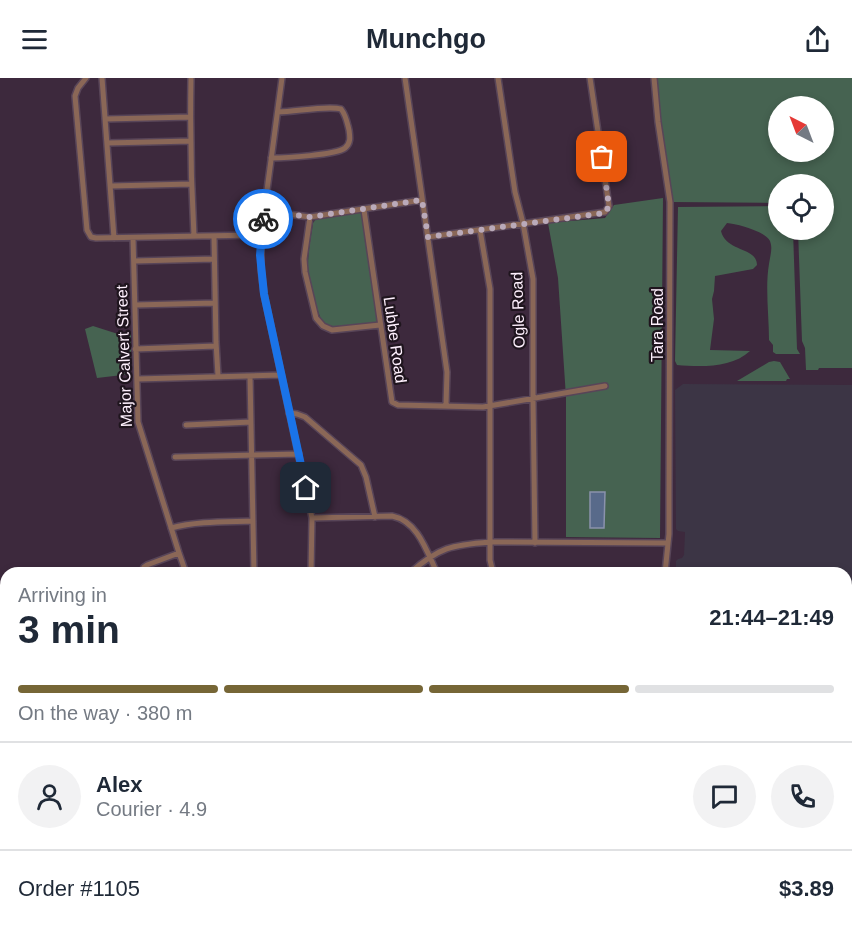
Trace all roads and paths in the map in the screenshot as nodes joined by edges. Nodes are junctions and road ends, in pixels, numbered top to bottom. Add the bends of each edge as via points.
1 (86, 78) edge
2 (102, 78) edge
3 (191, 78) edge
4 (282, 78) edge
5 (405, 78) edge
6 (498, 78) edge
7 (590, 78) edge
8 (654, 78) edge
9 (278, 112) junction
10 (190, 117) junction
11 (105, 119) junction
12 (191, 141) junction
13 (107, 143) junction
14 (271, 158) junction
15 (191, 184) junction
16 (111, 186) junction
17 (422, 200) junction
18 (364, 210) junction
19 (264, 211) junction
20 (310, 217) junction
21 (523, 223) junction
22 (480, 230) junction
23 (261, 235) junction
24 (194, 236) junction
25 (214, 236) junction
26 (428, 237) junction
27 (114, 238) junction
28 (133, 238) junction
29 (214, 259) junction
30 (134, 261) junction
31 (215, 303) junction
32 (135, 305) junction
33 (380, 325) junction
34 (216, 346) junction
35 (135, 348) junction
36 (281, 375) junction
37 (218, 376) junction
38 (250, 376) junction
39 (137, 379) junction
40 (605, 386) dead end
41 (533, 399) junction
42 (446, 405) junction
43 (489, 405) junction
44 (289, 413) junction
45 (251, 422) junction
46 (186, 425) dead end
47 (299, 454) junction
48 (252, 455) junction
49 (175, 457) dead end
50 (375, 517) junction
51 (312, 518) junction
52 (253, 521) junction
53 (171, 528) junction
54 (490, 542) junction
55 (535, 543) junction
56 (668, 543) junction
57 (179, 554) junction
58 (429, 556) junction
59 (144, 567) edge
60 (184, 567) edge
61 (254, 567) edge
62 (311, 567) edge
63 (417, 567) edge
64 (434, 567) edge
65 (492, 567) edge
66 (666, 567) edge

1 - 27 street via 75,96 87,230 91,237
2 - 11 street
3 - 10 street
4 - 9 street
5 - 17 street
6 - 21 street, Ogle Road
7 - 21 street via 608,210
8 - 56 street, Tara Road via 670,202
9 - 14 street
9 - 14 street via 341,109 350,140 338,151
10 - 11 street
10 - 12 street
11 - 13 street
12 - 13 street
12 - 15 street
13 - 16 street
14 - 19 street
15 - 16 street
15 - 24 street
16 - 27 street
17 - 18 street
17 - 26 street
18 - 20 street
18 - 33 street, Lubbe Road
19 - 20 street
19 - 23 street
20 - 33 street via 304,266 319,323 332,330
21 - 22 street
21 - 41 street, Ogle Road via 534,289
22 - 26 street
22 - 43 street via 490,289
23 - 25 street
23 - 36 street via 263,292
24 - 25 street
24 - 28 street
25 - 29 street
26 - 42 street via 447,372
27 - 28 street
28 - 30 street, Major Calvert Street
29 - 30 street
29 - 31 street
30 - 32 street, Major Calvert Street
31 - 32 street
31 - 34 street
32 - 35 street, Major Calvert Street
33 - 42 street, Lubbe Road via 392,402
34 - 35 street
34 - 37 street
35 - 39 street, Major Calvert Street
36 - 38 street
36 - 44 street
37 - 38 street
37 - 39 street
38 - 45 street
39 - 53 street, Major Calvert Street via 138,422
40 - 41 street, Lubbe Road
41 - 43 street, Lubbe Road
41 - 55 street, Ogle Road
42 - 43 street, Lubbe Road
43 - 54 street
44 - 47 street
44 - 50 street via 305,417 360,465
45 - 46 street
45 - 48 street
47 - 48 street
47 - 51 street
48 - 49 street
48 - 52 street
50 - 51 street
50 - 58 street via 392,516 407,522
51 - 62 street
52 - 53 street
52 - 61 street
53 - 57 street, Major Calvert Street
54 - 55 street
54 - 58 street via 455,546
54 - 65 street
55 - 56 street
56 - 66 street, Tara Road
57 - 59 street
57 - 60 street, Major Calvert Street
58 - 63 street
58 - 64 street

